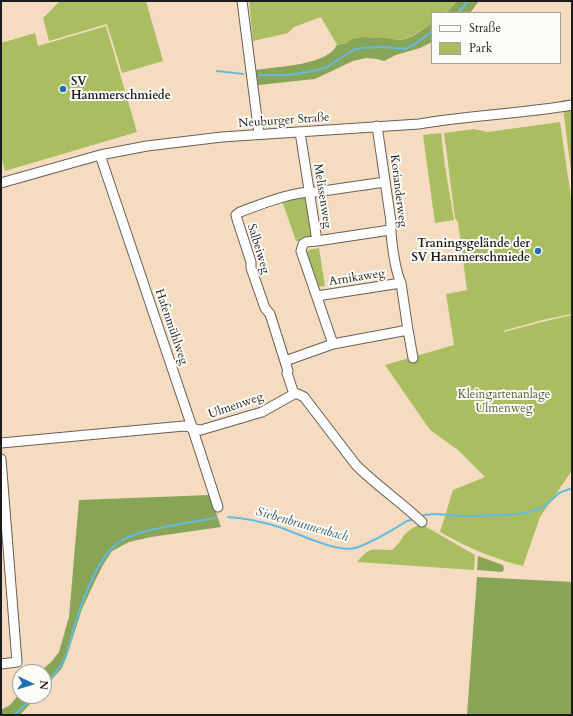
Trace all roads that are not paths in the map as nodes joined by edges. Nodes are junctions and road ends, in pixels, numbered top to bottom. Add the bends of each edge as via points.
1 (242, 1) edge
2 (572, 105) edge
3 (377, 126) junction
4 (300, 132) junction
5 (259, 134) junction
6 (100, 155) junction
7 (385, 182) junction
8 (1, 183) edge
9 (309, 192) junction
10 (390, 230) junction
11 (317, 241) junction
12 (401, 283) junction
13 (317, 296) junction
14 (408, 330) junction
15 (333, 344) junction
16 (413, 358) dead end
17 (285, 361) junction
18 (294, 394) junction
19 (192, 427) junction
20 (1, 443) edge
21 (1, 458) edge
22 (218, 507) dead end
23 (422, 522) dead end
24 (1, 664) edge

1 - 5 street
2 - 3 street, Neuburger Straße via 419,124
3 - 4 street, Neuburger Straße
3 - 7 street, Korianderweg
4 - 5 street, Neuburger Straße
4 - 9 street, Melissenweg
5 - 6 street, Neuburger Straße via 147,146
6 - 8 street, Neuburger Straße
6 - 19 street, Hafenmühlweg
7 - 9 street
7 - 10 street, Korianderweg
9 - 11 street, Melissenweg
9 - 17 street, Salbeiweg via 287,196 236,215 251,268 265,308 270,314
10 - 11 street
10 - 12 street, Korianderweg
11 - 13 street, Melissenweg via 306,242 301,251
12 - 13 street, Arnikaweg
12 - 14 street, Korianderweg
13 - 15 street, Melissenweg
14 - 15 street
14 - 16 street, Korianderweg
15 - 17 street
17 - 18 street, Salbeiweg
18 - 19 street, Ulmenweg via 262,412 201,430
18 - 23 street via 304,397 356,465
19 - 20 street, Ulmenweg
19 - 22 street, Hafenmühlweg
21 - 24 street via 17,662

